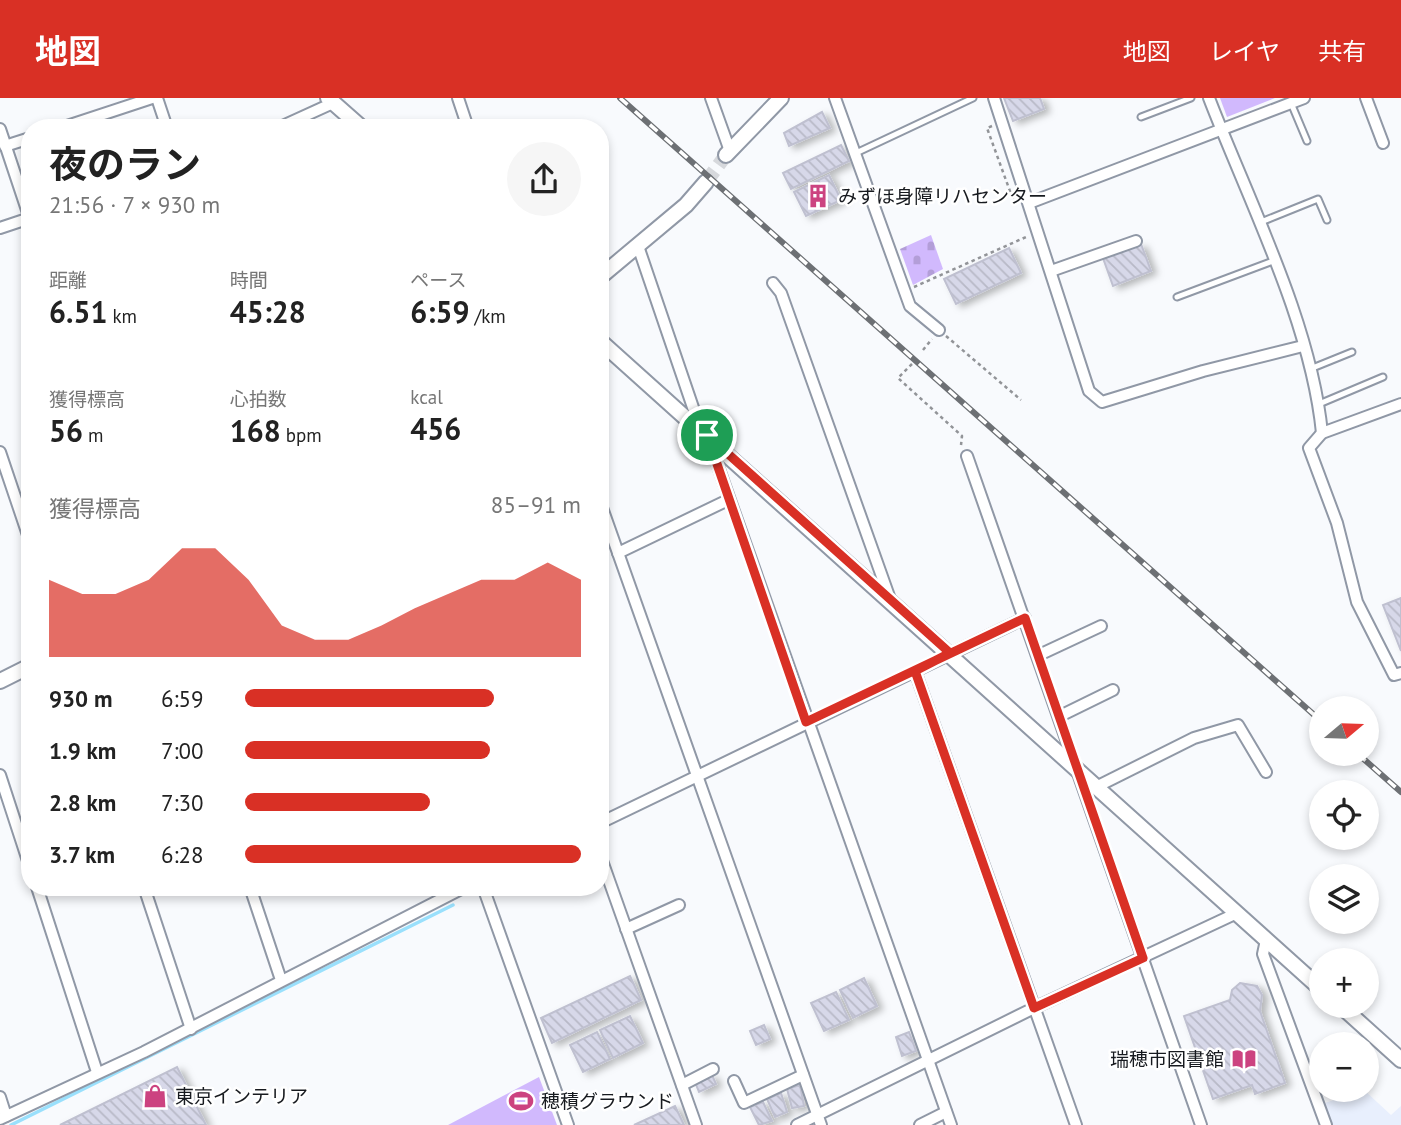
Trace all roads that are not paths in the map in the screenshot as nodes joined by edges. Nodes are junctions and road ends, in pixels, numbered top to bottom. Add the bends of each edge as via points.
1 (155, 98) edge
2 (458, 98) edge
3 (711, 98) edge
4 (781, 98) edge
5 (835, 98) edge
6 (973, 98) edge
7 (994, 98) edge
8 (1191, 98) edge
9 (1209, 98) edge
10 (1304, 98) edge
11 (1366, 98) edge
12 (331, 101) edge
13 (1291, 103) junction
14 (1141, 117) dead end
15 (89, 119) edge
16 (163, 119) edge
17 (296, 119) edge
18 (352, 119) edge
19 (465, 119) edge
20 (0, 129) edge
21 (1221, 130) junction
22 (21, 141) edge
23 (1307, 141) dead end
24 (1383, 143) dead end
25 (5, 146) junction
26 (728, 153) joint
27 (856, 153) junction
28 (706, 182) tunnel mouth
29 (21, 192) edge
30 (1029, 203) junction
31 (1327, 220) dead end
32 (21, 221) edge
33 (1258, 223) junction
34 (0, 228) edge
35 (1136, 241) dead end
36 (638, 246) junction
37 (1273, 261) junction
38 (609, 270) edge
39 (1051, 271) junction
40 (773, 283) dead end
41 (1177, 297) dead end
42 (939, 330) road end
43 (1303, 346) junction
44 (609, 349) edge
45 (1352, 352) dead end
46 (1310, 369) junction
47 (1383, 377) dead end
48 (1319, 404) junction
49 (1401, 404) edge
50 (704, 433) junction
51 (1322, 433) junction
52 (0, 452) edge
53 (967, 456) road end
54 (728, 500) junction
55 (21, 514) edge
56 (609, 528) edge
57 (618, 553) junction
58 (890, 599) junction
59 (1025, 618) junction
60 (1101, 626) dead end
61 (950, 653) junction
62 (1039, 656) junction
63 (21, 670) edge
64 (915, 671) junction
65 (1401, 673) edge
66 (0, 681) edge
67 (1113, 690) dead end
68 (1060, 716) junction
69 (806, 722) junction
70 (1079, 771) junction
71 (1266, 772) dead end
72 (697, 774) junction
73 (0, 775) edge
74 (1096, 787) junction
75 (609, 818) edge
76 (21, 839) edge
77 (609, 881) edge
78 (40, 896) edge
79 (147, 896) edge
80 (253, 896) edge
81 (447, 896) edge
82 (487, 896) edge
83 (679, 905) dead end
84 (1237, 913) junction
85 (626, 929) junction
86 (1266, 940) junction
87 (1143, 958) junction
88 (1309, 978) edge
89 (281, 980) junction
90 (1034, 1008) junction
91 (1354, 1018) edge
92 (191, 1029) junction
93 (1401, 1060) edge
94 (928, 1061) junction
95 (713, 1069) dead end
96 (97, 1072) junction
97 (803, 1075) junction
98 (734, 1081) dead end
99 (682, 1084) junction
100 (0, 1097) edge
101 (946, 1112) junction
102 (3, 1118) edge
103 (819, 1120) edge
104 (568, 1125) edge
105 (696, 1125) edge
106 (797, 1125) edge
107 (920, 1125) edge
108 (951, 1125) edge
109 (1076, 1125) edge
110 (1201, 1125) edge
111 (1326, 1125) edge

1 - 15 street
1 - 16 street
2 - 19 street
3 - 26 street
4 - 26 street
5 - 27 street
6 - 27 lane
7 - 30 street
8 - 14 lane
9 - 21 street
10 - 13 street
11 - 24 street
12 - 17 street
12 - 18 street
13 - 21 street
13 - 23 lane
20 - 25 street
21 - 30 street
21 - 33 street
22 - 25 street
25 - 29 street
27 - 42 street via 910,306
28 - 36 street
30 - 39 street
31 - 33 lane via 1318,199
32 - 34 street
33 - 37 street
35 - 39 street
36 - 38 street
36 - 50 street
37 - 41 lane
37 - 43 street
39 - 43 street via 1089,391 1102,402
40 - 58 street via 781,293
43 - 46 street
44 - 50 street
45 - 46 lane
46 - 48 street
47 - 48 lane
48 - 51 street
49 - 51 street
50 - 54 street
50 - 58 street
51 - 65 street via 1309,449 1336,523 1357,602 1394,675
52 - 55 street
53 - 59 street
54 - 57 street
54 - 69 street
56 - 57 street
57 - 72 street
58 - 61 street
59 - 61 street
59 - 62 street
60 - 62 street
61 - 64 street
61 - 70 street
62 - 68 street
63 - 66 street
64 - 69 street
64 - 90 street
67 - 68 street
68 - 70 street
69 - 72 street
69 - 94 street
70 - 74 street
70 - 87 street
71 - 74 street via 1238,725 1194,738
72 - 75 street
72 - 97 street
73 - 76 street
74 - 84 street
77 - 85 street
78 - 96 street
79 - 92 street
80 - 89 street
81 - 89 street
82 - 104 street
83 - 85 street
84 - 86 street
84 - 87 street
85 - 99 street
86 - 88 street
86 - 111 street via 1263,954
87 - 90 street
87 - 110 street
89 - 92 street
90 - 94 street
90 - 109 street
91 - 93 street
92 - 96 street
94 - 101 street
94 - 103 street
95 - 99 street
96 - 102 street
97 - 98 street via 744,1103
97 - 103 street
99 - 105 street
100 - 102 street
101 - 107 street
101 - 108 street
103 - 106 street

